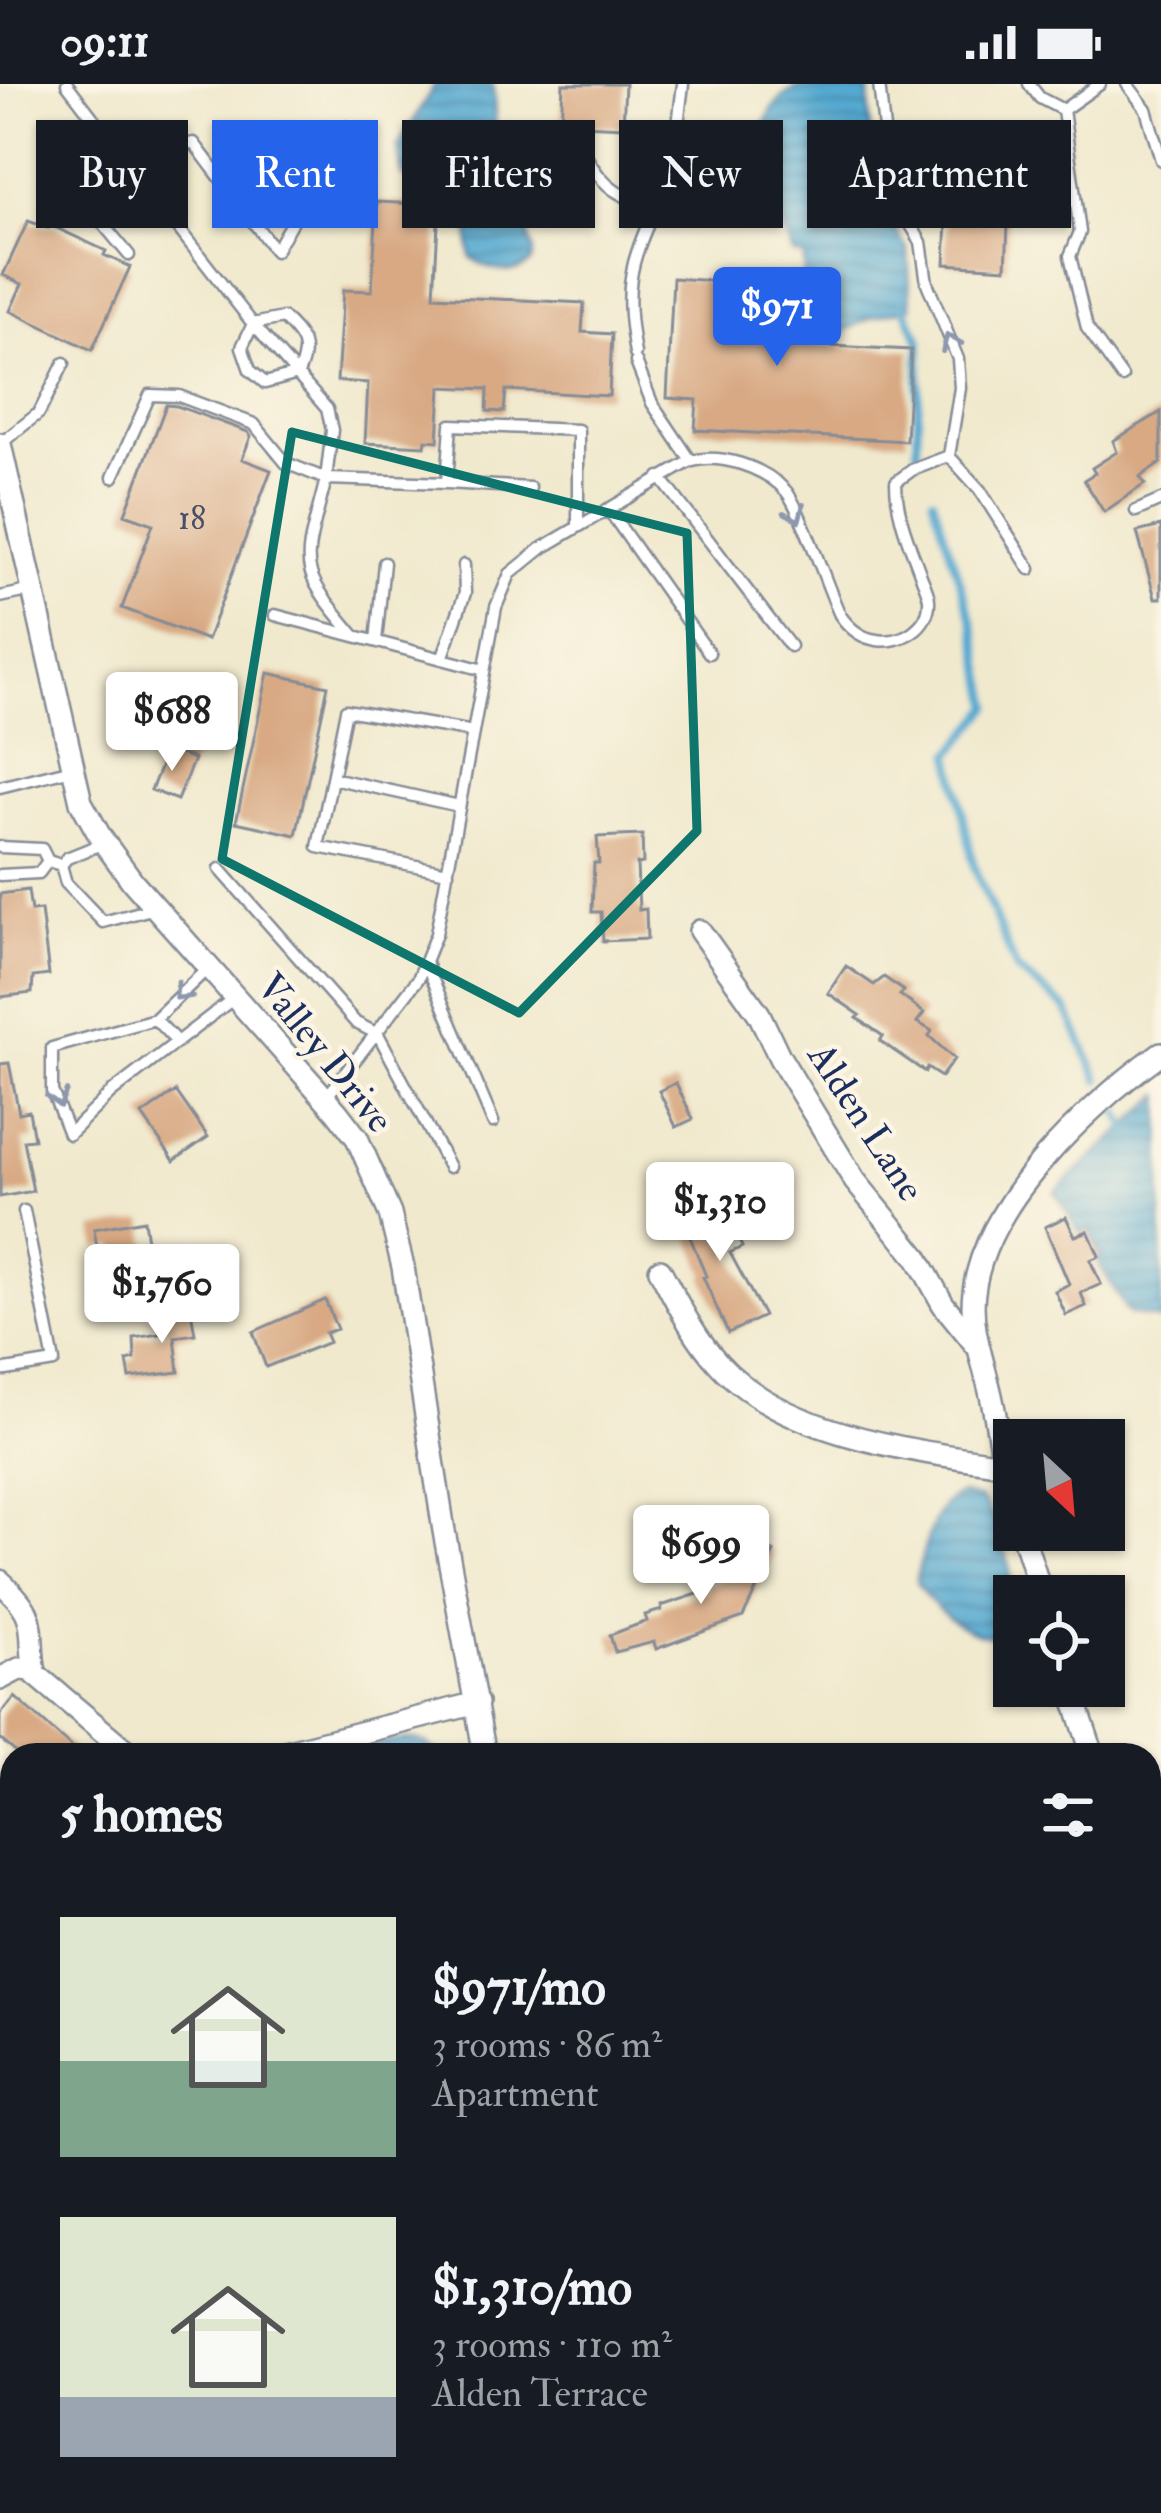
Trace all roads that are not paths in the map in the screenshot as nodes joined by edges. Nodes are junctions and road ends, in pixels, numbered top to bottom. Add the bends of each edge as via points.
1 (67, 84) edge
2 (683, 84) edge
3 (879, 84) edge
4 (1029, 84) edge
5 (1100, 84) edge
6 (1127, 84) edge
7 (1063, 110) junction
8 (95, 120) edge
9 (679, 120) edge
10 (188, 143) edge
11 (1161, 160) edge
12 (212, 166) edge
13 (595, 170) edge
14 (619, 195) edge
15 (106, 228) edge
16 (178, 228) edge
17 (258, 228) edge
18 (288, 228) edge
19 (646, 228) edge
20 (129, 255) dead end
21 (253, 324) junction
22 (64, 363) dead end
23 (298, 374) junction
24 (1122, 377) dead end
25 (0, 444) edge
26 (949, 456) junction
27 (697, 460) junction
28 (113, 477) dead end
29 (660, 477) junction
30 (326, 479) junction
31 (447, 483) junction
32 (530, 488) dead end
33 (1161, 500) edge
34 (608, 509) junction
35 (1136, 511) dead end
36 (578, 526) junction
37 (385, 562) dead end
38 (464, 565) dead end
39 (1030, 569) dead end
40 (36, 589) junction
41 (0, 597) edge
42 (275, 615) dead end
43 (355, 636) junction
44 (376, 641) junction
45 (790, 646) dead end
46 (709, 653) dead end
47 (442, 658) junction
48 (484, 670) junction
49 (473, 732) junction
50 (71, 770) junction
51 (332, 778) junction
52 (0, 787) edge
53 (459, 806) junction
54 (104, 843) junction
55 (0, 847) edge
56 (48, 861) junction
57 (61, 865) junction
58 (220, 869) dead end
59 (448, 872) junction
60 (0, 875) edge
61 (155, 908) junction
62 (700, 932) dead end
63 (425, 961) junction
64 (208, 968) junction
65 (234, 998) junction
66 (155, 1019) junction
67 (378, 1034) junction
68 (177, 1042) junction
69 (1161, 1053) edge
70 (325, 1099) junction
71 (494, 1122) dead end
72 (449, 1167) dead end
73 (24, 1211) dead end
74 (660, 1270) dead end
75 (978, 1347) junction
76 (0, 1371) edge
77 (993, 1419) edge
78 (993, 1462) edge
79 (0, 1582) edge
80 (34, 1670) junction
81 (0, 1679) edge
82 (477, 1703) junction
83 (1077, 1707) edge
84 (117, 1743) edge
85 (322, 1743) edge
86 (483, 1743) edge
87 (1089, 1743) edge

1 - 8 lane
2 - 9 lane
26 -> 3 lane via 958,359 927,283 921,242 891,192
4 - 7 lane
5 - 7 lane
6 - 11 lane via 1147,109
7 - 24 lane via 1080,232 1070,256 1087,328
10 - 12 lane
13 - 14 lane
15 - 20 lane
16 - 21 lane
17 - 18 lane via 275,251
19 - 27 lane via 631,263 627,304 636,358 652,403
21 - 23 lane
21 - 23 lane via 283,318 304,337
21 - 23 lane via 242,347 250,370 265,383
22 - 25 lane via 39,412
23 - 30 lane via 327,409
25 - 40 street, Valley Drive
27 -> 26 lane via 759,471 788,493 839,615 870,639 889,642 918,628 929,599 896,482
26 - 39 lane
27 - 29 lane
28 - 30 lane via 150,395 179,396 254,424 286,464
29 - 34 lane
29 - 45 lane
30 - 31 lane
30 - 43 lane via 306,563 313,586
31 - 32 lane
31 - 36 lane via 452,425 578,430
33 - 35 lane
34 - 36 lane
34 - 46 lane
36 - 48 lane via 510,574
37 - 44 lane
38 - 47 lane via 465,593
40 - 41 lane
40 - 50 street, Valley Drive
42 - 43 lane
43 - 44 lane
44 - 47 lane
47 - 48 lane
48 - 49 lane
49 - 51 lane via 346,710
49 - 53 lane
50 - 52 lane
50 - 54 street, Valley Drive
51 - 53 lane
51 - 59 lane via 318,847
53 - 59 lane
54 - 57 lane
54 - 61 street, Valley Drive
55 - 56 lane via 42,849
56 - 57 lane
56 - 60 lane via 39,873
57 - 61 lane via 66,883 103,922
58 - 67 lane via 356,1023
59 - 63 lane
61 - 64 street, Valley Drive
62 - 75 street, Alden Lane via 759,1014 855,1181
63 - 67 lane
63 - 71 lane
64 - 65 street, Valley Drive
64 -> 66 lane
65 - 68 lane
65 - 70 street, Valley Drive
66 - 68 lane
66 -> 68 lane via 52,1048 52,1091 69,1134
67 - 70 lane
67 - 72 lane
69 - 75 street via 1075,1128 996,1222 973,1296
70 - 82 street, Valley Drive via 356,1138 395,1232
73 - 76 lane via 54,1362
74 - 78 street via 719,1365 780,1411 831,1430
75 - 77 street
79 - 80 street via 34,1624
80 - 81 street
80 - 84 street
82 - 85 street
82 - 86 street, Valley Drive
83 - 87 street

